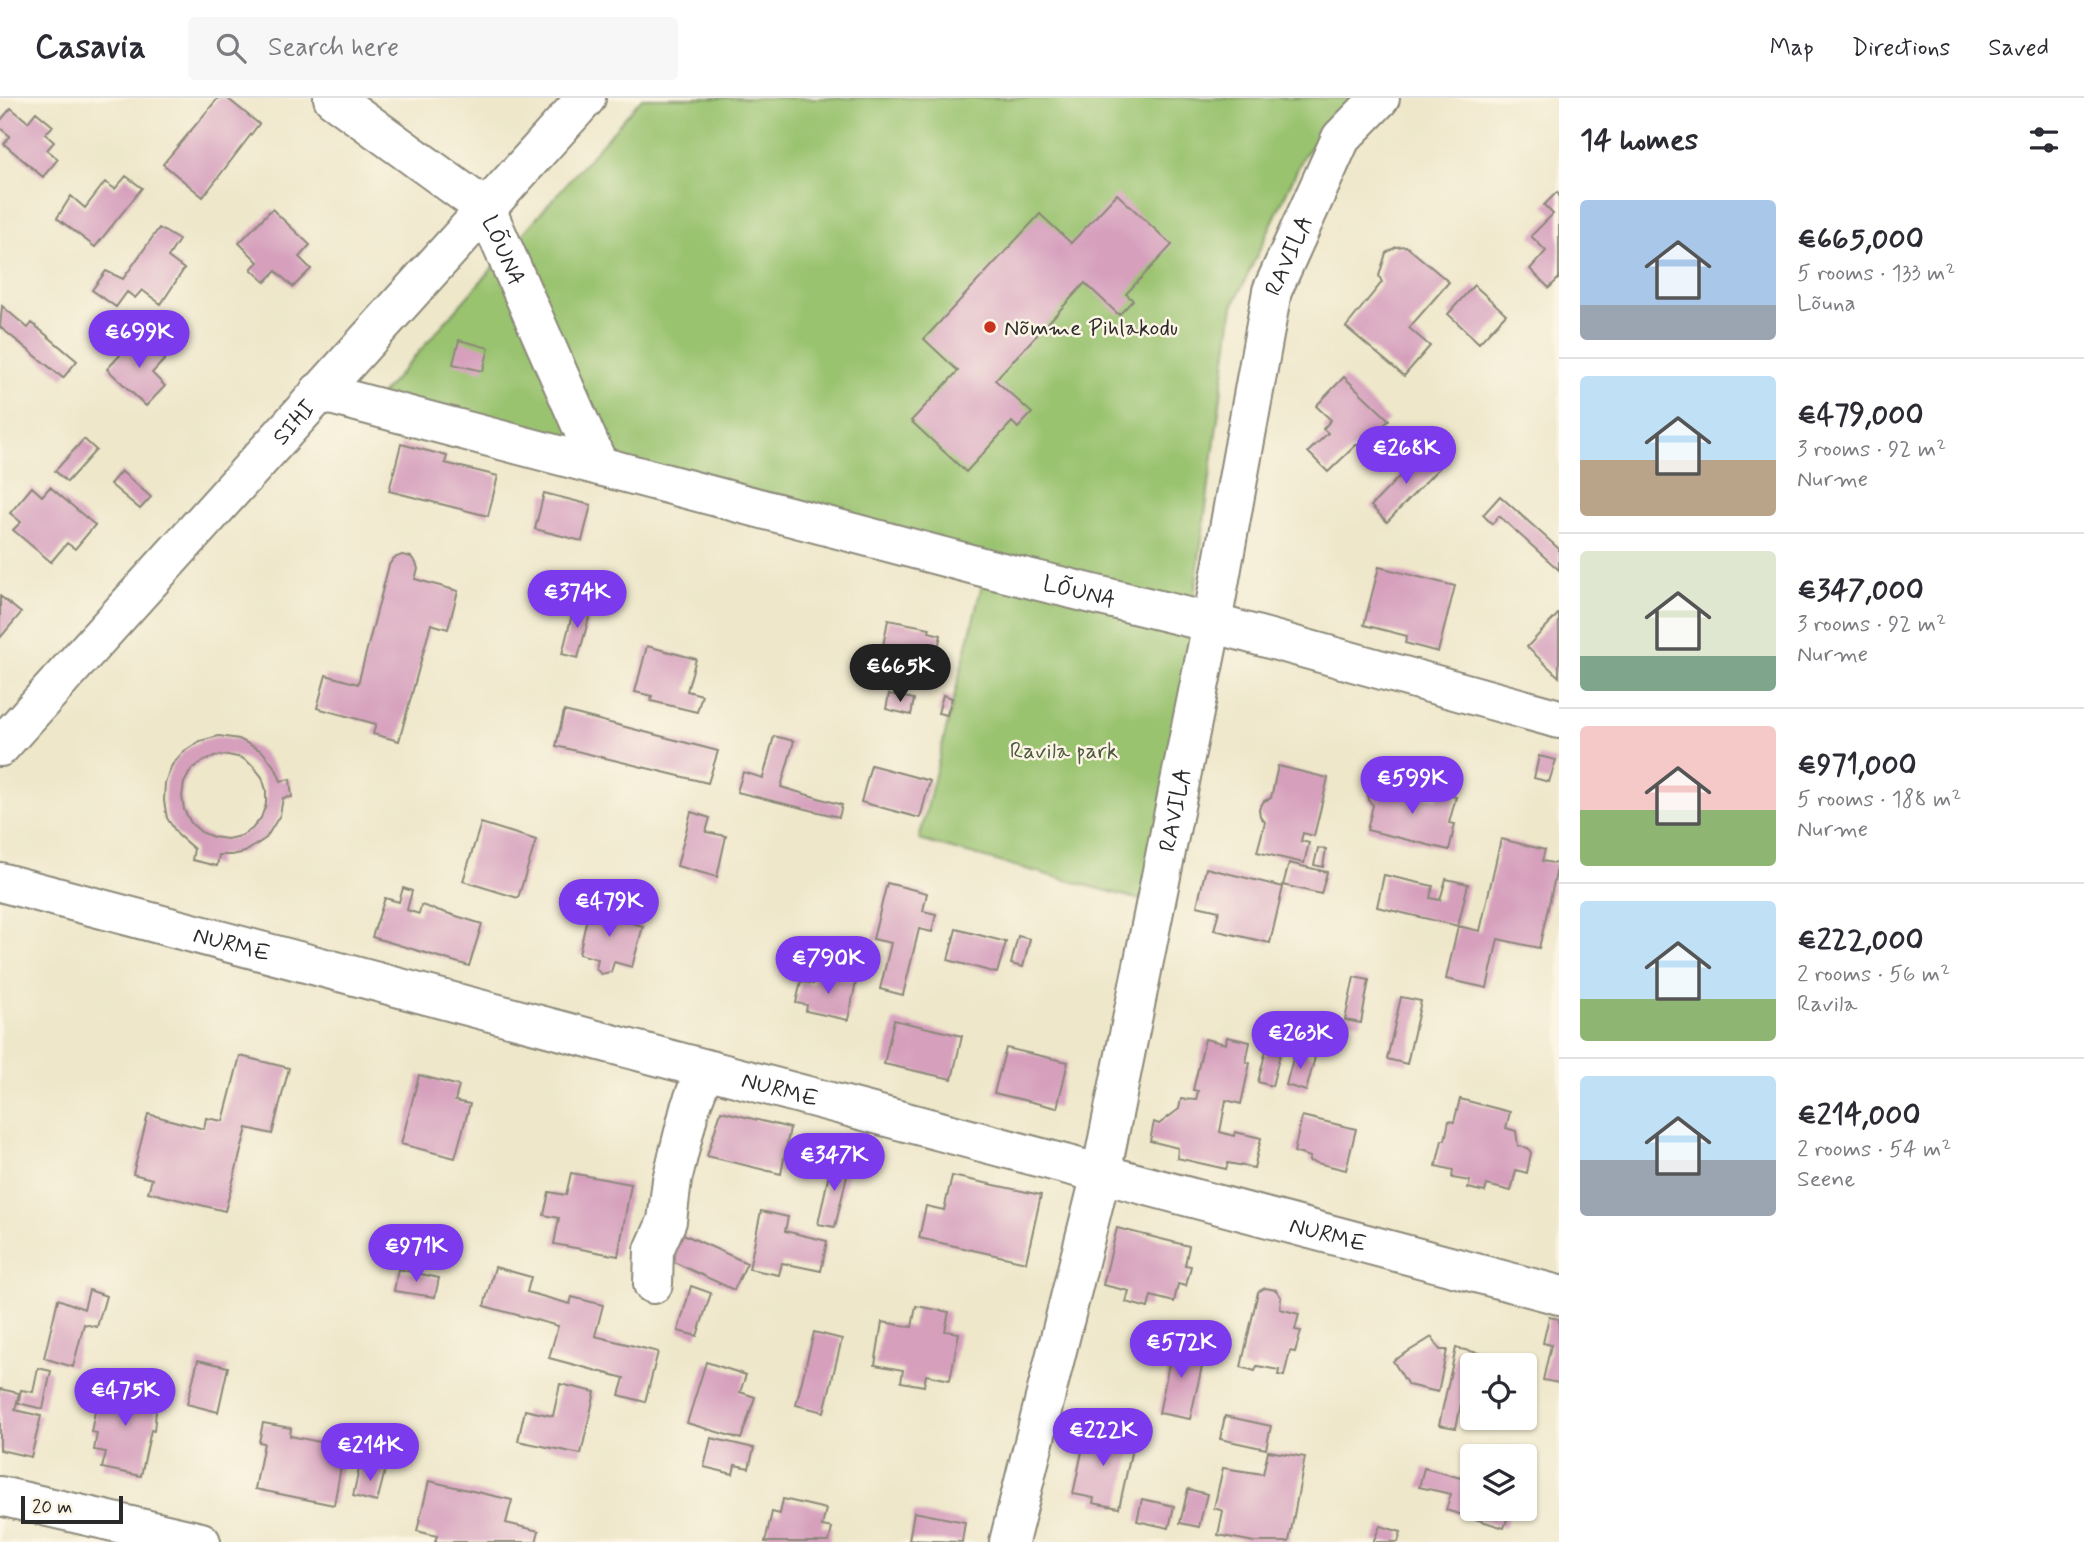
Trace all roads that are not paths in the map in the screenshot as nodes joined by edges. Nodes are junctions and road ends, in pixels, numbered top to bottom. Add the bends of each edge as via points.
1 (333, 98) edge
2 (586, 98) edge
3 (1380, 98) edge
4 (486, 209) junction
5 (319, 392) junction
6 (600, 466) junction
7 (1212, 623) junction
8 (1559, 719) edge
9 (0, 747) edge
10 (0, 883) edge
11 (705, 1069) junction
12 (1101, 1174) junction
13 (653, 1284) dead end
14 (1559, 1295) edge
15 (0, 1496) edge
16 (201, 1542) edge
17 (1009, 1542) edge

1 - 4 street, LÕUNA
2 - 4 street, SIHI
3 - 7 street, RAVILA via 1341,138 1272,291
4 - 5 street, SIHI
4 - 6 street, LÕUNA
5 - 6 street, LÕUNA
5 - 9 street, SIHI
6 - 7 street, LÕUNA
7 - 8 street, LÕUNA
7 - 12 street, RAVILA
10 - 11 street, NURME
11 - 12 street, NURME
11 - 13 street via 690,1108 667,1221 654,1250
12 - 14 street, NURME
12 - 17 street, RAVILA
15 - 16 street

